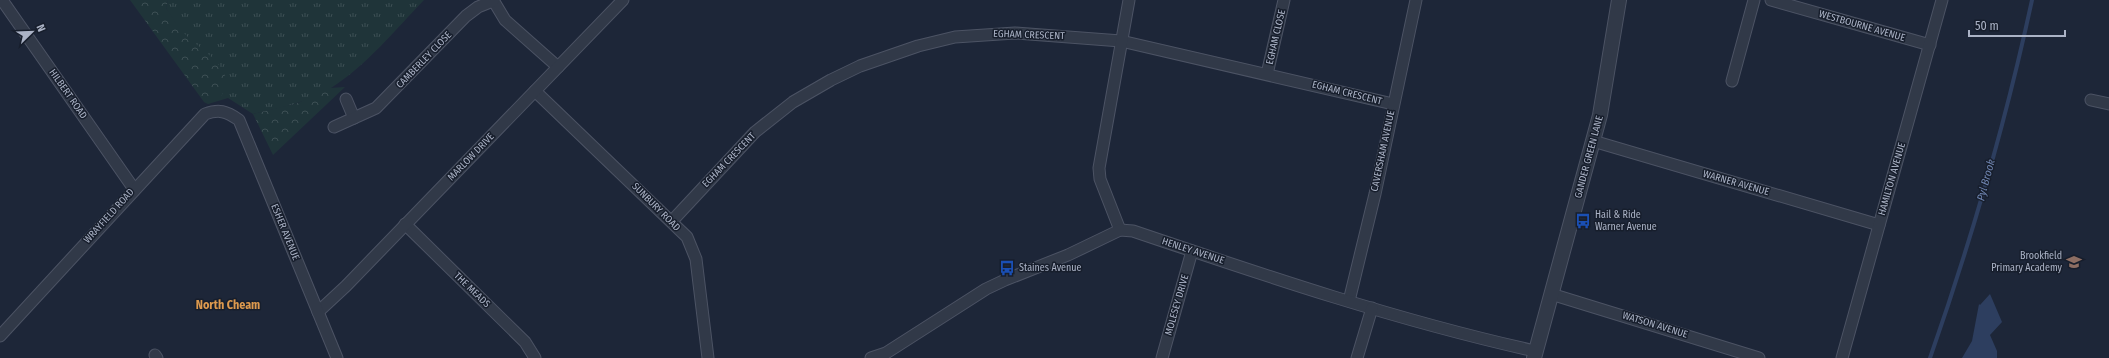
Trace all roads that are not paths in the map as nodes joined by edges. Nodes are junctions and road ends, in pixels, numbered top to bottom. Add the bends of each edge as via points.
1 (2, 0) edge
2 (493, 0) edge
3 (624, 0) edge
4 (1129, 0) edge
5 (1284, 0) edge
6 (1416, 0) edge
7 (1619, 0) edge
8 (1754, 0) edge
9 (1771, 0) edge
10 (1942, 0) edge
11 (1121, 41) junction
12 (1930, 45) junction
13 (558, 67) junction
14 (1267, 74) junction
15 (1732, 81) dead end
16 (536, 91) junction
17 (346, 99) dead end
18 (2091, 100) dead end
19 (1393, 104) junction
20 (2109, 104) edge
21 (226, 111) joint
22 (354, 118) junction
23 (334, 127) dead end
24 (1593, 141) junction
25 (134, 189) junction
26 (672, 221) junction
27 (405, 224) junction
28 (1879, 225) junction
29 (1120, 230) junction
30 (1192, 251) junction
31 (1551, 294) junction
32 (1349, 301) junction
33 (1372, 308) junction
34 (318, 312) junction
35 (1, 331) edge
36 (1535, 355) edge
37 (337, 358) edge
38 (535, 358) edge
39 (708, 358) edge
40 (871, 358) edge
41 (1162, 358) edge
42 (1357, 358) edge
43 (1759, 358) edge
44 (1842, 358) edge

1 - 25 street, HILBERT ROAD
2 - 13 street, CAMBERLEY CLOSE via 498,12 514,30
2 - 22 street, CAMBERLEY CLOSE via 466,16 376,108
3 - 13 street, MARLOW DRIVE
4 - 11 street
5 - 14 street, EGHAM CLOSE
6 - 19 street, CAVERSHAM AVENUE
7 - 24 street, GANDER GREEN LANE via 1603,102
8 - 15 street
9 - 12 street, WESTBOURNE AVENUE
10 - 12 street, HAMILTON AVENUE
11 - 14 street, EGHAM CRESCENT
11 - 26 street, EGHAM CRESCENT via 1015,33 963,36 922,44 860,66 793,102 764,123
11 - 29 street via 1099,168 1100,179
12 - 28 street, HAMILTON AVENUE
13 - 16 street, MARLOW DRIVE
14 - 19 street, EGHAM CRESCENT
16 - 26 street, SUNBURY ROAD
16 - 27 street, MARLOW DRIVE
17 - 22 street
18 - 20 street
19 - 32 street, CAVERSHAM AVENUE via 1375,194
21 - 25 street, WRAYFIELD ROAD via 204,114
21 - 34 street, ESHER AVENUE via 239,120
22 - 23 street, CAMBERLEY CLOSE
24 - 28 street, WARNER AVENUE
24 - 31 street, GANDER GREEN LANE
25 - 35 street, WRAYFIELD ROAD
26 - 39 street, SUNBURY ROAD via 687,237 696,259
27 - 34 street, MARLOW DRIVE
27 - 38 street, THE MEADS via 525,342
28 - 44 street, HAMILTON AVENUE
29 - 30 street, HENLEY AVENUE via 1134,231
29 - 40 street via 1005,280 886,352
30 - 32 street, HENLEY AVENUE
30 - 41 street, MOLESEY DRIVE
31 - 36 street, GANDER GREEN LANE
31 - 43 street, WATSON AVENUE
32 - 33 street, HENLEY AVENUE
33 - 36 street, HENLEY AVENUE
33 - 42 street
34 - 37 street, ESHER AVENUE

